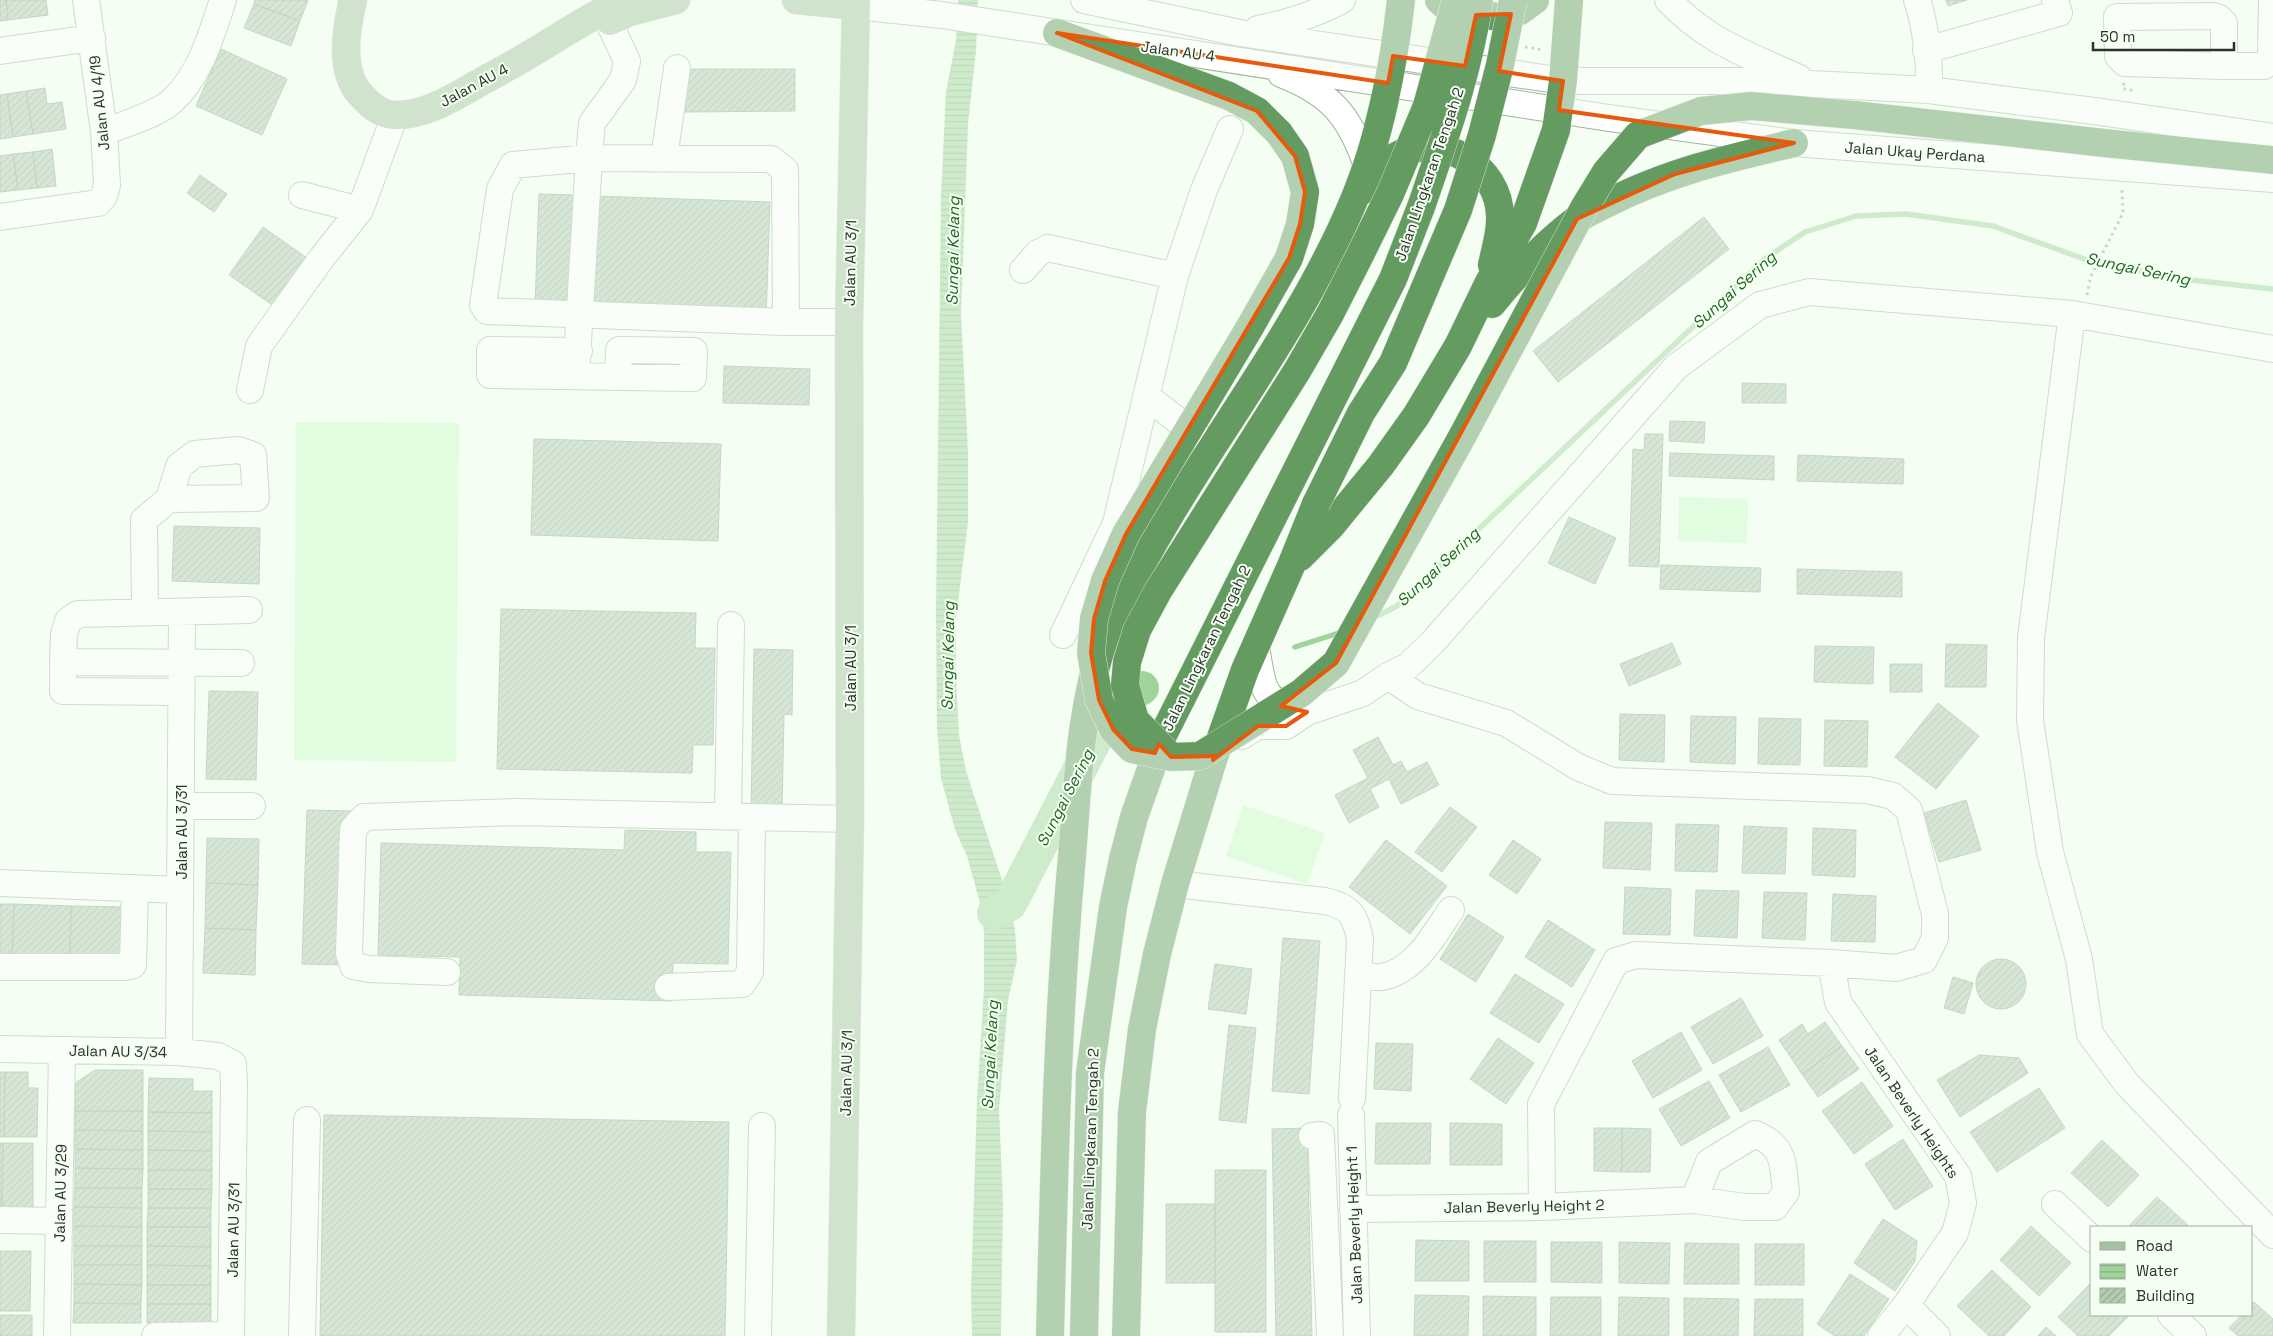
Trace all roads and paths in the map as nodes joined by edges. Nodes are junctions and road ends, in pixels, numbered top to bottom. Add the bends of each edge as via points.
1 (86, 0) edge
2 (224, 0) edge
3 (353, 0) edge
4 (676, 0) edge
5 (796, 0) edge
6 (1342, 0) edge
7 (1401, 0) edge
8 (1440, 0) edge
9 (1456, 0) edge
10 (1479, 0) edge
11 (1513, 0) edge
12 (1535, 0) edge
13 (1569, 0) edge
14 (1668, 0) edge
15 (1917, 0) edge
16 (2054, 0) edge
17 (2272, 0) edge
18 (1094, 1) edge
19 (856, 3) edge
20 (2111, 9) edge
21 (613, 10) edge
22 (1057, 33) junction
23 (1240, 33) junction
24 (92, 38) junction
25 (1926, 50) junction
26 (0, 51) edge
27 (1393, 56) junction
28 (1252, 62) junction
29 (2224, 66) junction
30 (676, 68) dead end
31 (1563, 81) junction
32 (1388, 83) junction
33 (1815, 85) junction
34 (1929, 90) junction
35 (1560, 110) junction
36 (395, 115) junction
37 (1230, 129) dead end
38 (104, 132) junction
39 (2271, 142) edge
40 (1794, 144) junction
41 (589, 158) junction
42 (664, 158) junction
43 (1366, 163) junction
44 (2121, 166) junction
45 (2273, 179) edge
46 (302, 195) dead end
47 (1354, 199) junction
48 (360, 210) junction
49 (0, 217) edge
50 (1023, 270) dead end
51 (2094, 270) dead end
52 (1175, 276) junction
53 (1488, 284) junction
54 (2072, 314) junction
55 (581, 315) junction
56 (786, 322) junction
57 (849, 322) junction
58 (1458, 346) junction
59 (2273, 349) edge
60 (579, 351) junction
61 (576, 376) junction
62 (618, 377) dead end
63 (250, 390) dead end
64 (1146, 396) junction
65 (1212, 447) junction
66 (169, 499) dead end
67 (1291, 566) junction
68 (248, 610) dead end
69 (182, 612) junction
70 (145, 613) junction
71 (731, 625) dead end
72 (1063, 635) dead end
73 (1256, 648) junction
74 (63, 662) junction
75 (182, 662) junction
76 (241, 663) dead end
77 (1388, 676) junction
78 (181, 692) junction
79 (1307, 712) junction
80 (1171, 757) junction
81 (1213, 760) junction
82 (181, 806) junction
83 (252, 806) dead end
84 (740, 817) junction
85 (850, 819) junction
86 (0, 883) edge
87 (1175, 884) junction
88 (135, 888) junction
89 (180, 890) junction
90 (1451, 910) dead end
91 (1831, 963) junction
92 (0, 967) edge
93 (447, 972) dead end
94 (1358, 975) junction
95 (668, 987) dead end
96 (0, 1049) edge
97 (62, 1050) junction
98 (179, 1052) junction
99 (233, 1064) joint
100 (307, 1120) dead end
101 (762, 1126) dead end
102 (1312, 1136) dead end
103 (1694, 1200) dead end
104 (2055, 1204) dead end
105 (1542, 1206) junction
106 (1354, 1209) junction
107 (0, 1220) edge
108 (60, 1221) junction
109 (2273, 1235) edge
110 (2090, 1237) edge
111 (1906, 1305) junction
112 (2172, 1316) edge
113 (57, 1336) edge
114 (156, 1336) edge
115 (231, 1336) edge
116 (302, 1336) edge
117 (758, 1336) edge
118 (841, 1336) edge
119 (1050, 1336) edge
120 (1084, 1336) edge
121 (1126, 1336) edge
122 (1330, 1336) edge
123 (1357, 1336) edge
124 (1881, 1336) edge
125 (1937, 1336) edge
126 (2194, 1336) edge

1 - 24 street, Jalan AU 4/19
2 - 38 street via 209,43 193,75 170,103 138,120
3 - 36 main road via 347,31 350,78 358,93 370,104
4 - 21 main road, Jalan AU 4 via 630,12
5 - 19 main road, Jalan AU 4
6 - 23 street via 1293,22
7 - 27 highway
8 - 12 highway via 1449,9 1498,17 1520,11
9 - 80 highway, bridge via 1427,106 1358,259 1297,371 1158,591 1137,630 1127,662 1125,685 1135,720
10 - 120 highway, Jalan Lingkaran Tengah 2, bridge via 1448,127 1393,278 1163,735 1149,770 1123,859 1113,907 1090,1073
11 - 67 highway, bridge via 1498,74 1458,210 1393,363 1361,413 1316,504
13 - 31 highway
14 - 33 street via 1686,18 1722,43
15 - 25 street via 1925,24
16 - 25 street via 2059,13
17 - 29 street via 2270,56 2264,66
18 - 23 street, Jalan AU 4
19 - 22 street, Jalan AU 4
19 - 57 main road, Jalan AU 3/1
20 - 29 street via 2118,56 2125,63
20 - 29 street via 2219,18 2224,23
21 - 36 main road, Jalan AU 4 via 565,32 444,103
21 - 41 street via 627,61 623,80 592,123
22 - 28 street, Jalan AU 4
22 - 80 highway, bridge via 1229,96 1257,111 1279,132 1294,156 1305,192 1300,224 1288,258 1126,534 1105,581 1094,619 1091,653 1097,691 1113,729 1132,749
23 - 27 street, Jalan AU 4
24 - 26 street
24 - 38 street, Jalan AU 4/19
25 - 34 street
27 - 31 street, Jalan AU 4
27 - 32 highway
28 - 32 street, Jalan AU 4
28 - 43 street via 1291,77 1337,107 1357,136
30 - 42 street
31 - 33 street via 1693,80
31 - 35 highway
32 - 35 street, Jalan AU 4
32 - 43 highway
33 - 34 street
34 - 39 street via 2094,111
35 - 40 street, Jalan Ukay Perdana
35 - 53 highway via 1523,223
36 - 48 street
37 - 52 street via 1204,190
38 - 49 street, Jalan AU 4/19 via 108,185 98,203
39 - 80 highway, bridge via 2113,144 1751,106 1701,111 1638,135 1606,172 1584,208 1431,495 1336,664 1301,693 1200,756
40 - 44 street, Jalan Ukay Perdana
40 - 58 highway via 1675,174 1634,190 1576,220 1525,265
41 - 42 street
41 - 55 street
41 - 55 street via 513,165 500,189 483,305 486,311
42 - 56 street via 771,159 785,170
43 - 47 highway
44 - 45 street, Jalan Ukay Perdana
44 - 51 path via 2122,213
46 - 48 street
47 - 53 highway via 1398,155 1424,147 1462,154 1486,175 1499,202 1500,218
47 - 65 highway via 1297,312
48 - 63 street via 259,346
50 - 52 street via 1038,253 1048,248
52 - 64 street
53 - 58 highway
54 - 59 street
54 - 77 street via 1809,292 1760,305 1676,367 1432,644 1408,666
54 - 109 street via 2031,638 2030,720 2050,852 2079,960 2090,1034 2127,1084
55 - 56 street
55 - 60 street
56 - 57 street
57 - 85 main road, Jalan AU 3/1
58 - 67 highway via 1416,416 1381,465 1331,526
60 - 61 street
60 - 61 street via 490,350 490,375
61 - 62 street
64 - 65 street
64 - 72 street via 1116,523
65 - 119 highway, bridge via 1158,532 1106,635 1084,720 1066,910
66 - 70 street via 144,520
67 - 73 highway
68 - 69 street
69 - 70 street
69 - 75 street, Jalan AU 3/31
70 - 74 street via 78,614 68,621
71 - 84 street
73 - 79 street via 1264,690 1269,698
73 - 81 highway
74 - 75 street
74 - 78 street via 63,691
75 - 76 street
75 - 78 street, Jalan AU 3/31
77 - 79 street via 1364,693
77 - 91 street via 1418,696 1506,723 1578,767 1612,781 1867,790 1893,796 1909,810 1935,914 1935,938 1924,960 1896,968
78 - 82 street, Jalan AU 3/31
79 - 81 street via 1286,726 1258,726
81 - 87 highway
82 - 83 street
82 - 89 street, Jalan AU 3/31
84 - 85 street
84 - 93 street via 516,812 364,817 353,829 349,953 353,966
84 - 95 street via 750,972 742,984
85 - 118 main road, Jalan AU 3/1
86 - 88 street
87 - 94 street, Jalan Beverly Height 1 via 1325,900 1343,906 1356,919 1360,939
87 - 121 highway via 1156,954 1132,1112
88 - 89 street
88 - 92 street via 133,965
89 - 98 street, Jalan AU 3/31
90 - 94 street via 1409,966 1382,977
91 - 105 street via 1636,955 1616,961 1541,1104
91 - 111 street, Jalan Beverly Heights via 1838,1002 1958,1176 1963,1203 1956,1233
94 - 106 street, Jalan Beverly Height 1 via 1351,1106
96 - 97 street, Jalan AU 3/34
97 - 98 street, Jalan AU 3/34
97 - 108 street, Jalan AU 3/29
98 - 99 street, Jalan AU 3/34 via 218,1056
99 - 115 street, Jalan AU 3/31
100 - 116 street
101 - 117 street
102 - 122 street via 1321,1135
103 - 105 street, Jalan Beverly Height 2
104 - 110 street
105 - 106 street, Jalan Beverly Height 2
106 - 123 street, Jalan Beverly Height 1
107 - 108 street
108 - 113 street, Jalan AU 3/29
111 - 124 street, Jalan Beverly Heights
111 - 125 street
112 - 126 street
114 - 115 street

